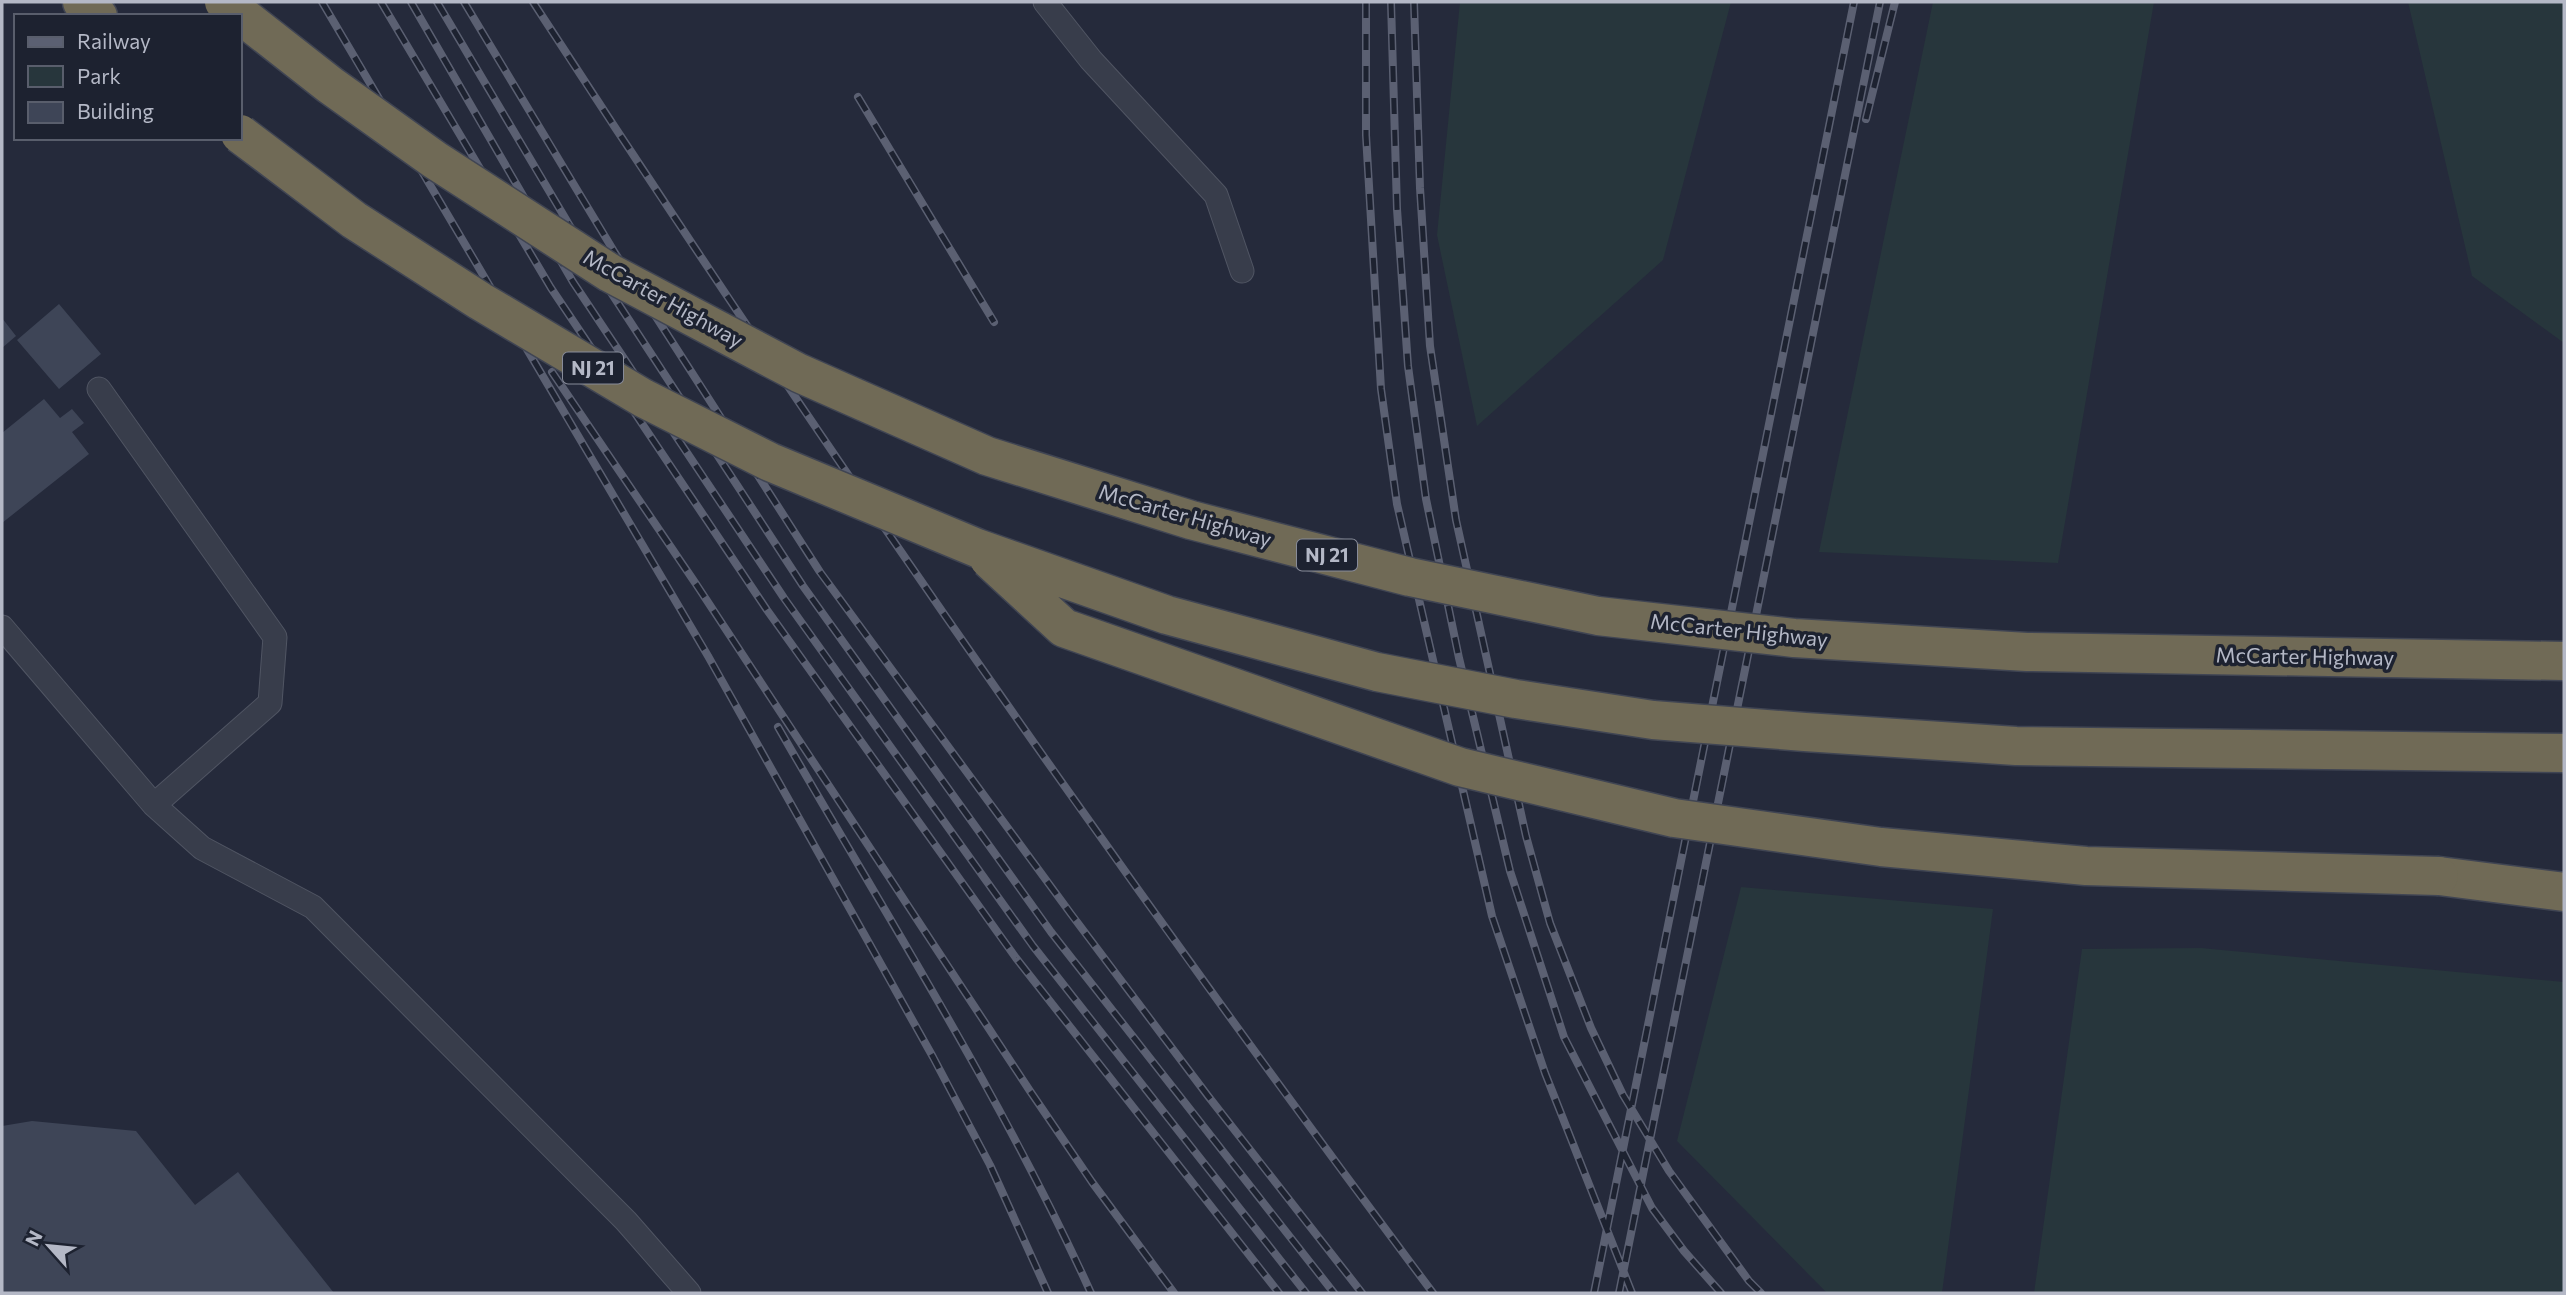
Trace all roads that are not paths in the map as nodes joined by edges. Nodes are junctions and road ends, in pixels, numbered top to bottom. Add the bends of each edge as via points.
1 (82, 2) edge
2 (224, 2) edge
3 (1045, 2) edge
4 (96, 14) edge
5 (239, 14) edge
6 (242, 16) edge
7 (242, 136) edge
8 (1242, 271) dead end
9 (99, 389) dead end
10 (977, 548) junction
11 (2, 627) edge
12 (2564, 661) edge
13 (2564, 753) edge
14 (154, 805) junction
15 (2439, 876) junction
16 (2564, 876) edge
17 (2564, 892) edge
18 (689, 1293) edge

1 - 4 highway
2 - 5 highway, McCarter Highway / NJ 21, bridge
3 - 8 lane via 1091,60 1216,195
6 - 12 highway, McCarter Highway / NJ 21, bridge via 435,160 610,273 799,373 987,456 1191,520 1410,577 1598,616 1794,638 2026,652
7 - 10 highway, NJ 21, bridge via 354,220 643,398 770,462
9 - 14 lane via 275,637 270,703
10 - 13 highway, NJ 21, bridge via 1167,615 1377,672 1653,720 2016,746
10 - 15 highway, bridge via 1063,628 1460,767 1674,818 1881,847 2086,866
11 - 14 lane
14 - 18 lane via 202,848 313,907 626,1221
15 - 16 highway
15 - 17 highway

